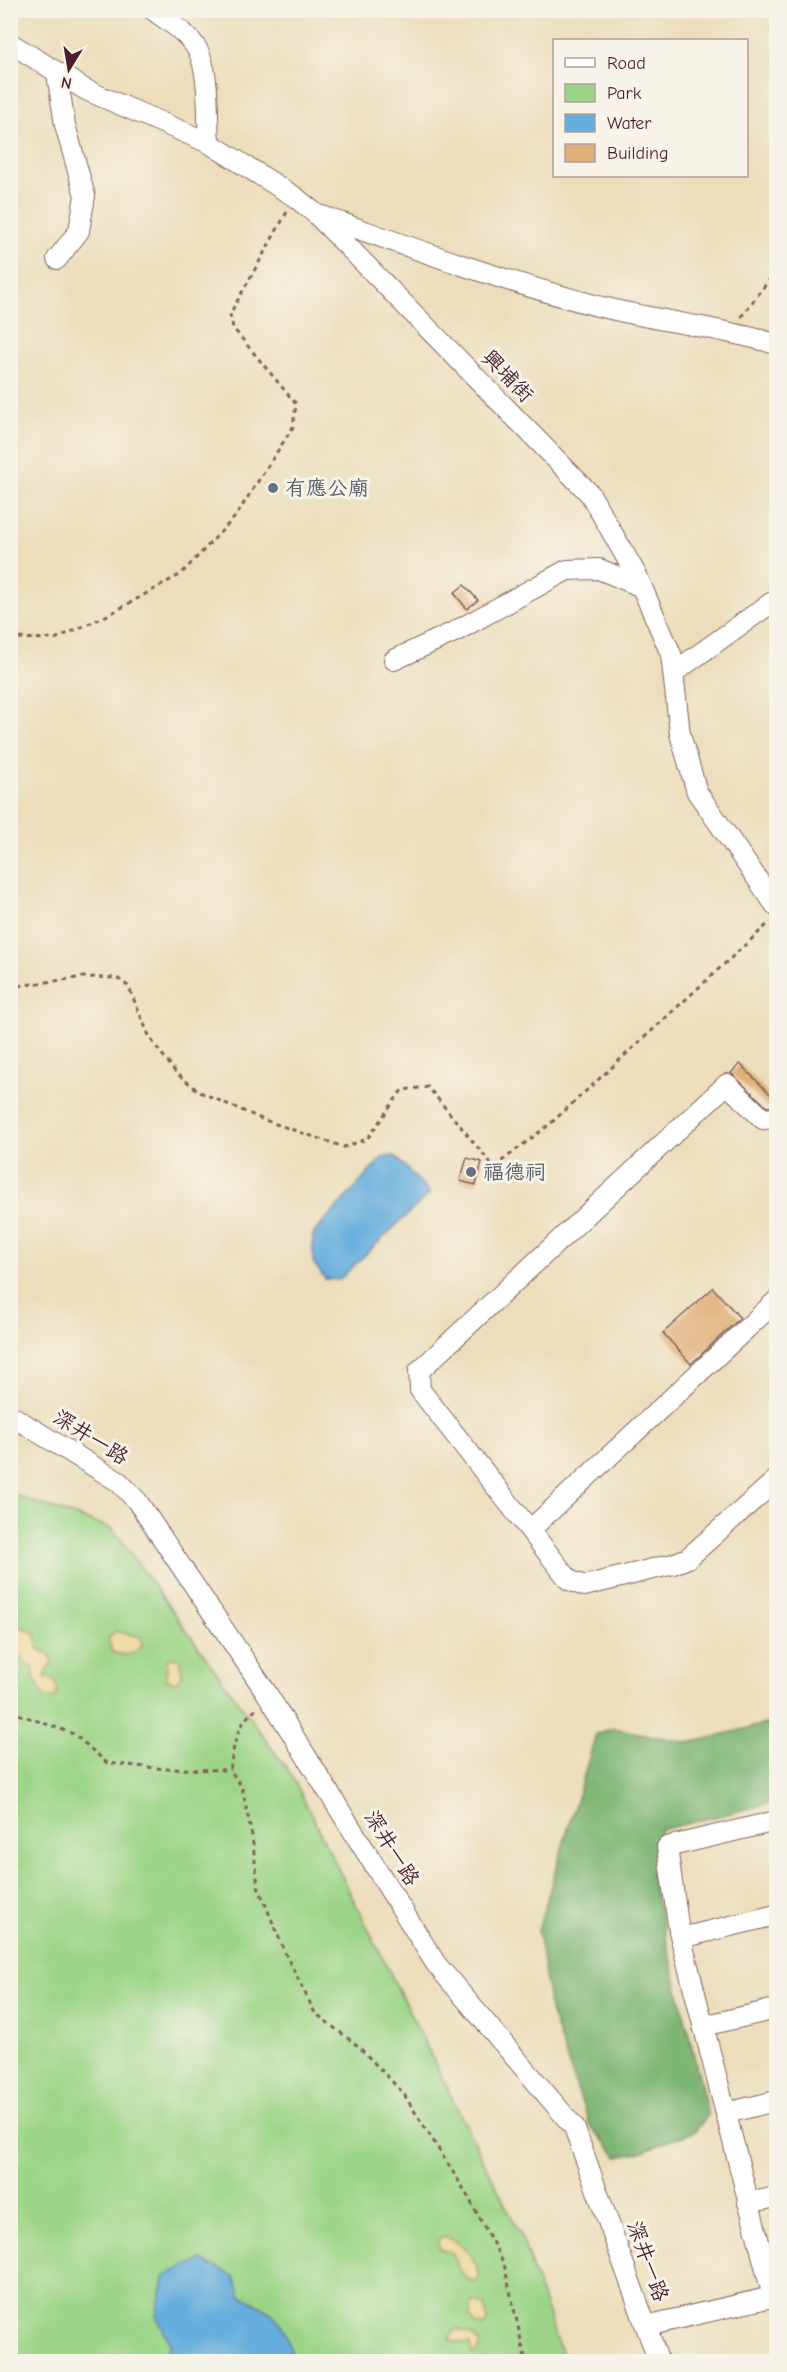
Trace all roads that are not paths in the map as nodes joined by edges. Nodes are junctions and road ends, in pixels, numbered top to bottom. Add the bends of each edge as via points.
1 (153, 10) edge
2 (10, 44) edge
3 (57, 74) junction
4 (209, 143) junction
5 (316, 214) junction
6 (57, 259) dead end
7 (777, 344) edge
8 (642, 587) junction
9 (777, 606) edge
10 (394, 660) dead end
11 (673, 673) junction
12 (777, 906) edge
13 (777, 1118) edge
14 (777, 1301) edge
15 (10, 1415) edge
16 (777, 1480) edge
17 (530, 1530) junction
18 (777, 1821) edge
19 (777, 1915) edge
20 (681, 1938) junction
21 (777, 2009) edge
22 (703, 2026) junction
23 (777, 2101) edge
24 (726, 2113) junction
25 (777, 2197) edge
26 (748, 2203) junction
27 (775, 2296) edge
28 (646, 2326) junction
29 (659, 2361) edge

1 - 4 street via 181,30 199,54 206,85
2 - 3 street, 興埔街
3 - 4 street, 興埔街
3 - 6 street via 65,125 85,196 79,231
4 - 5 street, 興埔街
5 - 7 street via 471,269 589,303
5 - 8 street, 興埔街 via 590,494
8 - 10 street via 599,569 567,570
8 - 11 street, 興埔街 via 671,654
9 - 11 street via 771,603
11 - 12 street, 興埔街 via 680,734 697,792
13 - 17 street via 763,1119 727,1084 419,1371 420,1390
14 - 17 street
15 - 28 street, 深井一路 via 119,1482 137,1501 270,1698 436,1964 574,2127
16 - 17 street via 688,1558 584,1586 569,1580
18 - 20 street via 667,1847
19 - 20 street
20 - 22 street
21 - 22 street
22 - 24 street
23 - 24 street
24 - 26 street
25 - 26 street
26 - 27 street
27 - 28 street
28 - 29 street, 深井一路

